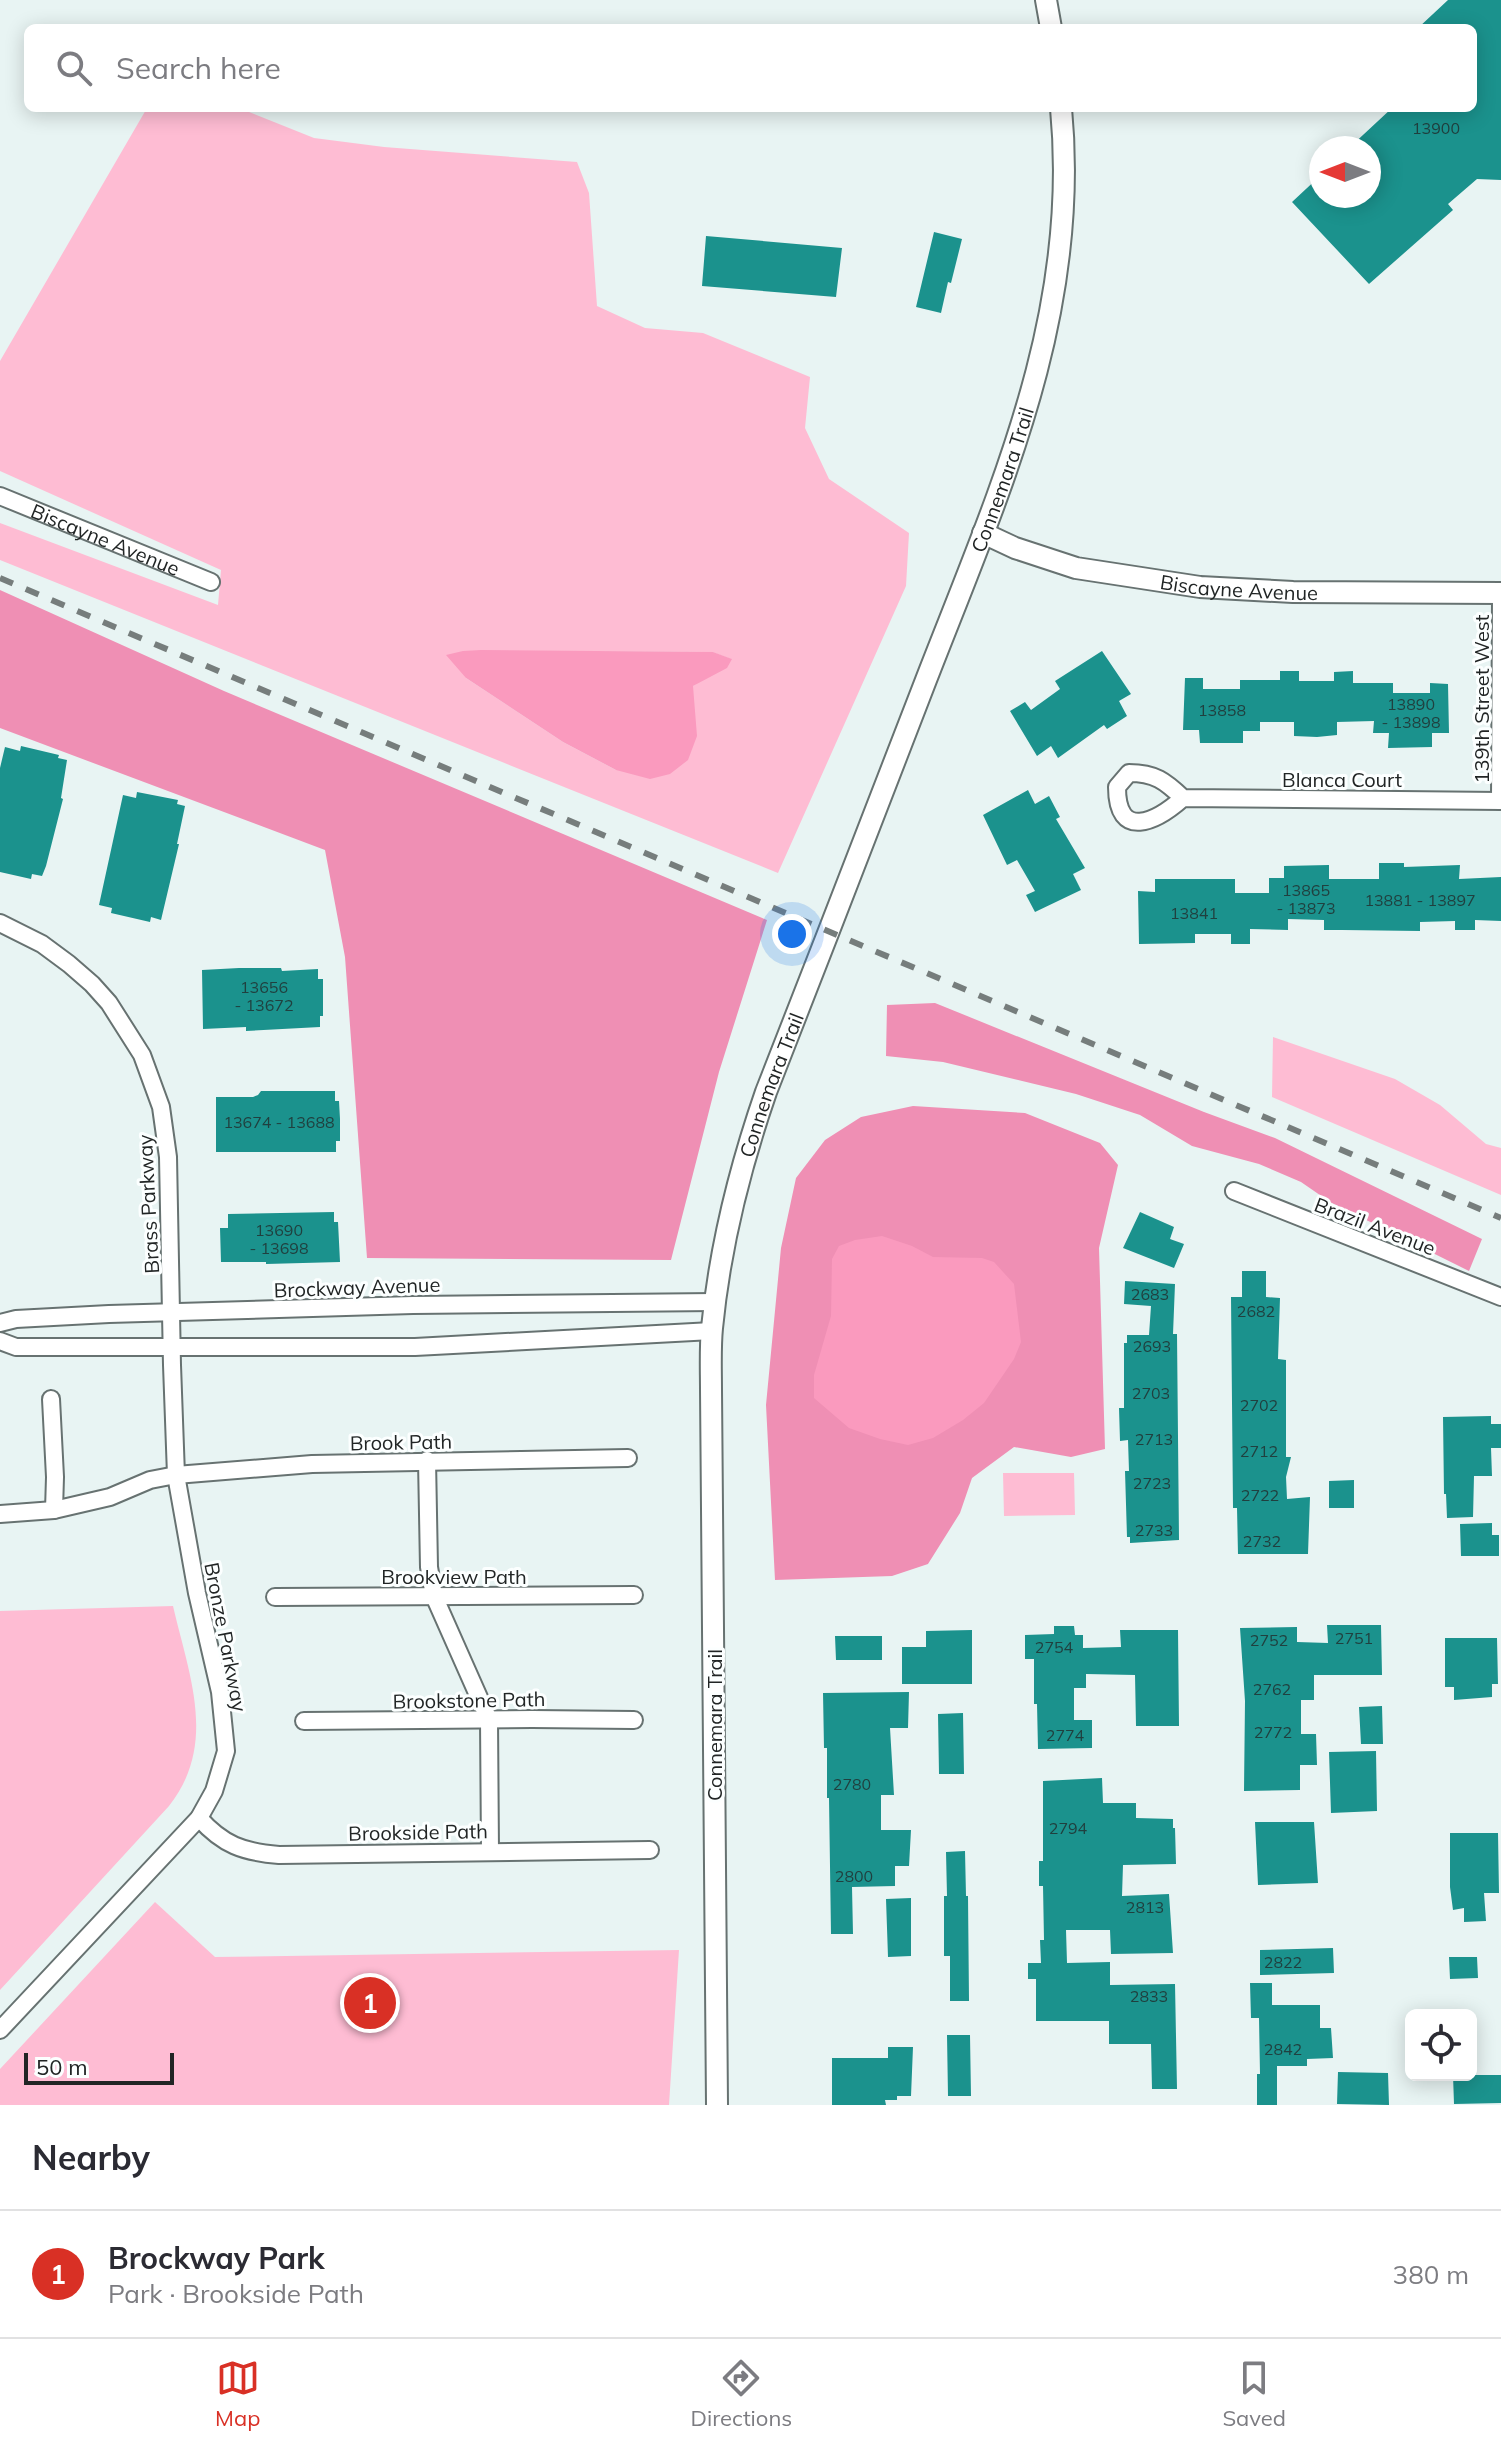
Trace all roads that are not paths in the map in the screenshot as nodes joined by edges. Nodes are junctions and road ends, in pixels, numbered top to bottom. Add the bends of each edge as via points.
1 (1046, 0) edge
2 (1050, 24) edge
3 (1061, 112) edge
4 (0, 496) edge
5 (983, 533) junction
6 (211, 582) dead end
7 (1501, 596) edge
8 (1183, 798) dead end
9 (1501, 801) edge
10 (0, 923) edge
11 (1234, 1191) dead end
12 (1501, 1297) edge
13 (716, 1302) junction
14 (171, 1313) junction
15 (0, 1323) edge
16 (712, 1331) junction
17 (0, 1341) edge
18 (171, 1347) junction
19 (51, 1399) dead end
20 (628, 1458) dead end
21 (427, 1460) junction
22 (176, 1475) junction
23 (54, 1510) junction
24 (0, 1514) edge
25 (634, 1595) dead end
26 (434, 1596) junction
27 (275, 1597) dead end
28 (489, 1720) junction
29 (634, 1720) dead end
30 (304, 1721) dead end
31 (199, 1818) junction
32 (650, 1850) dead end
33 (490, 1851) junction
34 (0, 2030) edge
35 (717, 2105) edge

1 - 2 street
3 - 5 street, Connemara Trail via 1062,202 1054,295 1031,396
4 - 6 street, Biscayne Avenue
5 - 7 street, Biscayne Avenue via 1076,568 1200,587
5 - 13 street, Connemara Trail via 766,1092 743,1159
7 - 9 street, 139th Street West
8 - 9 street, Blanca Court
10 - 14 street, Brass Parkway via 42,944 92,984 142,1055 166,1132
11 - 12 street, Brazil Avenue
13 - 14 street, Brockway Avenue
13 - 16 street, Connemara Trail
14 - 15 street, Brockway Avenue
14 - 18 street, Bronze Parkway
16 - 18 street via 415,1347
16 - 35 street, Connemara Trail
17 - 18 street via 16,1347
18 - 22 street, Bronze Parkway
19 - 23 street
20 - 21 street, Brook Path
21 - 22 street, Brook Path
21 - 26 street
22 - 23 street, Brook Path
22 - 31 street, Bronze Parkway via 220,1692 226,1751
23 - 24 street, Brook Path
25 - 26 street, Brookview Path
26 - 27 street, Brookview Path
26 - 28 street
28 - 29 street, Brookstone Path
28 - 30 street, Brookstone Path
28 - 33 street
31 - 33 street, Brookside Path via 223,1840 255,1853
31 - 34 street, Bronze Parkway
32 - 33 street, Brookside Path

